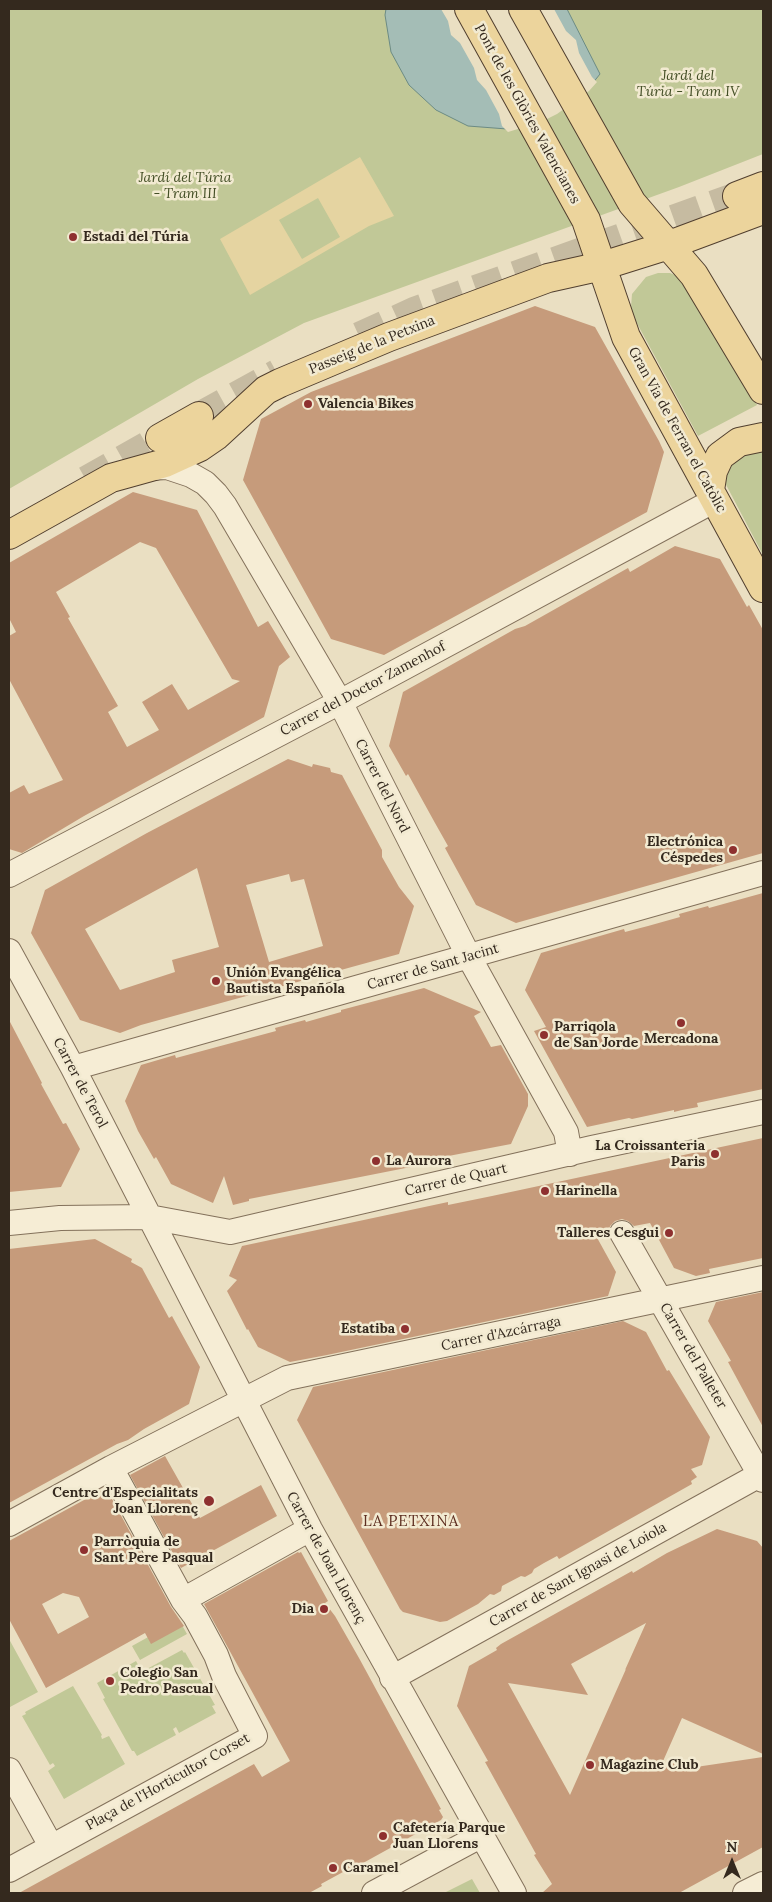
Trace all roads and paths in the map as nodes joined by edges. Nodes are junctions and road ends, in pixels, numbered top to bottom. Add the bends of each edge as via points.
1 (469, 9) edge
2 (524, 9) edge
3 (763, 186) edge
4 (738, 196) tunnel mouth
5 (763, 210) edge
6 (669, 245) junction
7 (602, 266) junction
8 (763, 390) edge
9 (199, 416) tunnel mouth
10 (763, 437) edge
11 (160, 438) tunnel mouth
12 (146, 468) junction
13 (712, 495) junction
14 (9, 536) edge
15 (763, 588) edge
16 (340, 702) junction
17 (763, 874) edge
18 (9, 875) edge
19 (9, 951) edge
20 (469, 957) junction
21 (73, 1068) junction
22 (763, 1112) edge
23 (570, 1154) junction
24 (149, 1217) junction
25 (9, 1223) edge
26 (622, 1233) dead end
27 (763, 1278) edge
28 (661, 1300) junction
29 (243, 1399) junction
30 (111, 1468) junction
31 (762, 1476) edge
32 (9, 1524) edge
33 (310, 1529) junction
34 (183, 1600) junction
35 (392, 1678) junction
36 (9, 1770) edge
37 (482, 1836) junction
38 (51, 1846) junction
39 (9, 1870) edge
40 (763, 1884) edge
41 (374, 1893) edge
42 (514, 1893) edge
43 (746, 1893) edge

1 - 7 main road, Pont de les Glòries Valencianes via 586,220
2 - 6 main road via 632,203
3 - 4 main road
5 - 6 main road, Passeig de la Petxina
6 - 7 main road, Passeig de la Petxina
6 - 8 main road via 708,295
7 - 12 main road, Passeig de la Petxina via 548,278 389,337 266,390 200,447
7 - 13 main road, Gran Via de Ferran el Catòlic via 626,338
9 - 11 main road
10 - 13 main road via 739,442 720,456 713,471
12 - 14 main road, Passeig de la Petxina via 111,478
12 - 16 street, Carrer del Nord via 168,467 191,475 216,494
13 - 15 main road, Gran Via de Ferran el Catòlic
13 - 16 street, Carrer del Doctor Zamenhof
16 - 18 street, Carrer del Doctor Zamenhof
16 - 20 street, Carrer del Nord
17 - 20 street, Carrer de Sant Jacint
19 - 21 street, Carrer de Terol
20 - 21 street, Carrer de Sant Jacint
20 - 23 street, Carrer del Nord via 566,1132
21 - 24 street, Carrer de Terol
22 - 23 street, Carrer de Quart
23 - 24 street, Carrer de Quart via 230,1232
24 - 25 street, Carrer de Quart via 60,1218
24 - 29 street, Carrer de Joan Llorenç
26 - 28 street, Carrer del Palleter
27 - 28 street, Carrer d'Azcárraga
28 - 29 street, Carrer d'Azcárraga via 287,1378
28 - 31 street, Carrer del Palleter
29 - 30 street, Carrer d'Azcárraga
29 - 33 street, Carrer de Joan Llorenç
30 - 32 street, Carrer d'Azcárraga
30 - 34 street, Plaça de l'Horticultor Corset
31 - 35 street, Carrer de Sant Ignasi de Loiola
33 - 34 street
33 - 35 street, Carrer de Joan Llorenç
34 - 38 street, Plaça de l'Horticultor Corset via 216,1655 256,1736
35 - 37 street, Carrer de Joan Llorenç
36 - 38 street
37 - 41 street
37 - 42 street, Carrer de Joan Llorenç
38 - 39 street, Plaça de l'Horticultor Corset
40 - 43 street

